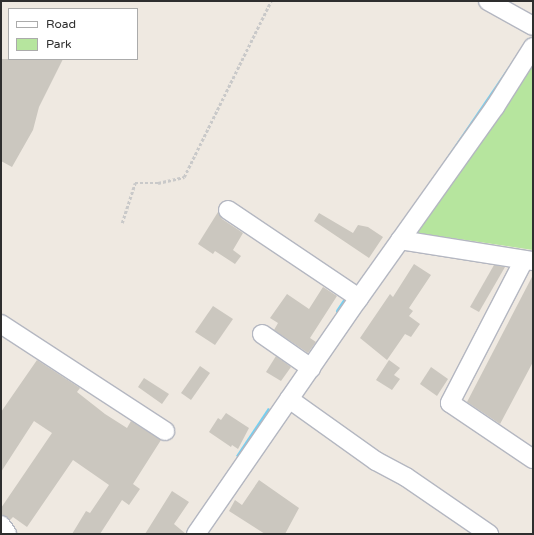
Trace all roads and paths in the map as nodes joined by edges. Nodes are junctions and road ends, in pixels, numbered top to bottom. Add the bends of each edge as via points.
1 (271, 1) edge
2 (488, 1) edge
3 (533, 26) edge
4 (533, 47) edge
5 (228, 210) dead end
6 (122, 223) dead end
7 (400, 240) junction
8 (529, 260) edge
9 (359, 298) junction
10 (1, 324) edge
11 (262, 334) dead end
12 (311, 368) junction
13 (289, 399) junction
14 (166, 431) dead end
15 (531, 452) edge
16 (1, 525) edge
17 (6, 534) edge
18 (196, 534) edge
19 (489, 534) edge

1 - 6 path via 184,177 158,183 135,183
2 - 3 street
4 - 7 street via 495,107
5 - 9 street
7 - 8 street
7 - 9 street
8 - 15 street via 450,403
9 - 12 street
10 - 14 street
11 - 12 street
12 - 13 street
13 - 18 street
13 - 19 street via 376,461 406,477
16 - 17 street

